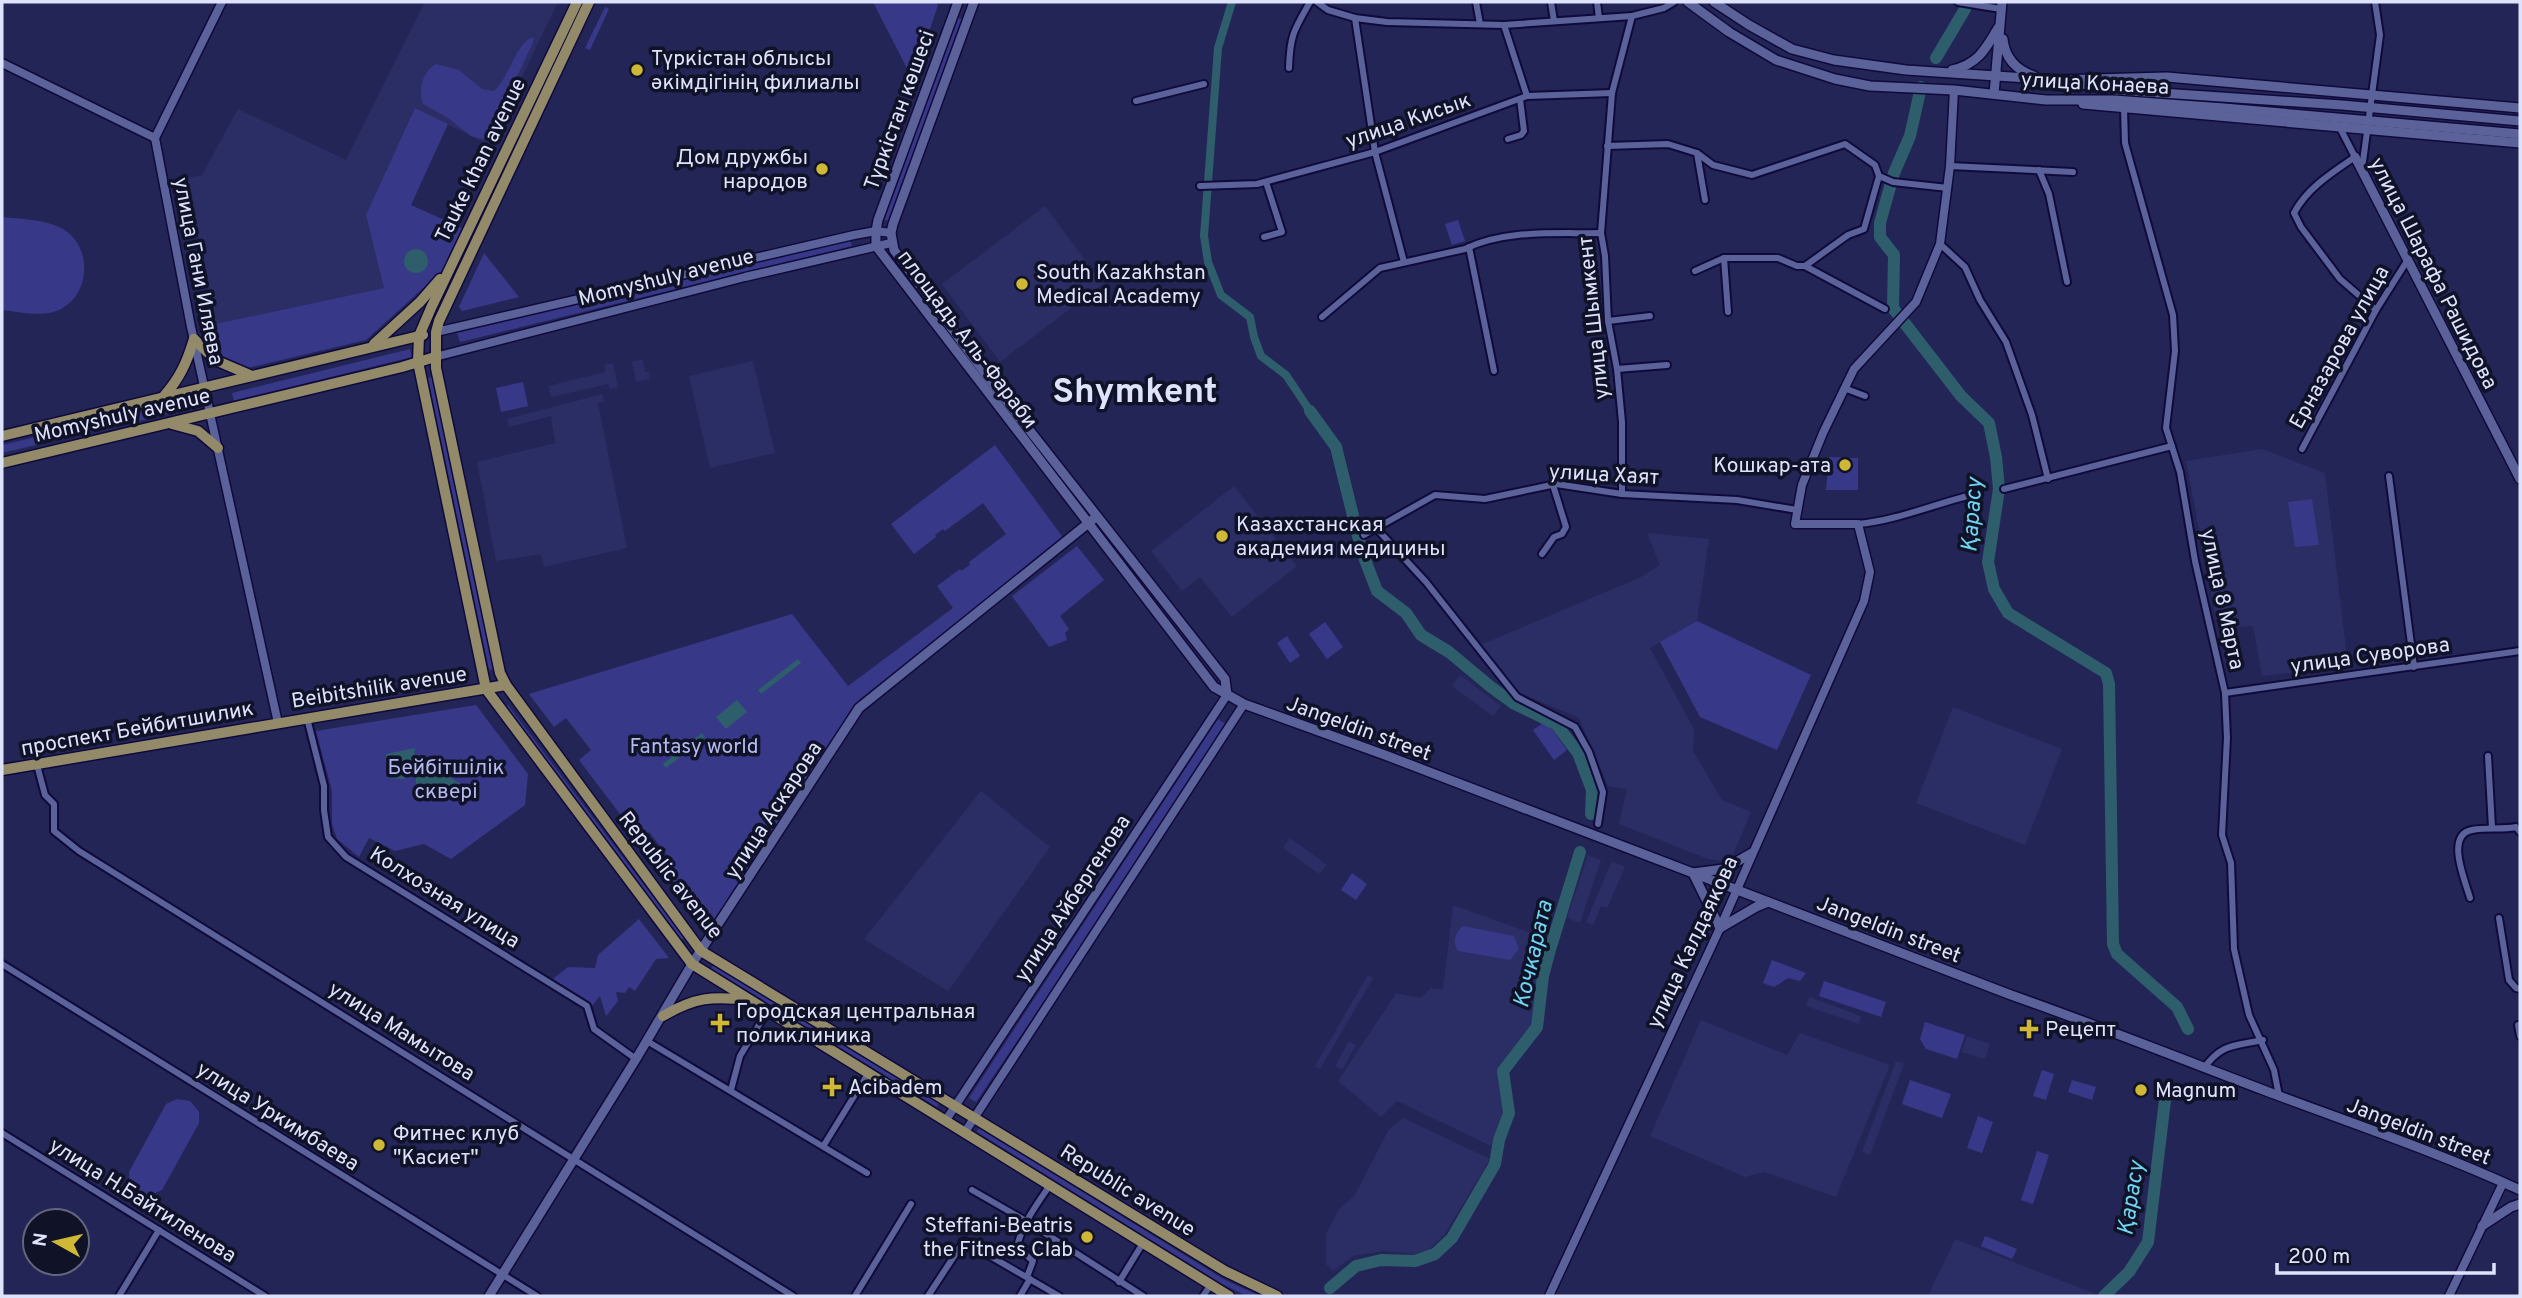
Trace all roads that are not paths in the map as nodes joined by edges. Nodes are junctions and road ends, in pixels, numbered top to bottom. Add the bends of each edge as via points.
1 (222, 2) edge
2 (577, 2) edge
3 (589, 2) edge
4 (958, 2) edge
5 (974, 2) edge
6 (1310, 2) edge
7 (1317, 2) edge
8 (1476, 2) edge
9 (1551, 2) edge
10 (1597, 2) edge
11 (1676, 2) edge
12 (1688, 2) edge
13 (1714, 2) edge
14 (1725, 2) edge
15 (1958, 2) edge
16 (2375, 2) edge
17 (2002, 5) edge
18 (1632, 16) junction
19 (1355, 18) junction
20 (1599, 18) junction
21 (1740, 20) junction
22 (1554, 22) junction
23 (2000, 23) junction
24 (1480, 24) junction
25 (1504, 25) junction
26 (1729, 32) junction
27 (1787, 47) junction
28 (1759, 50) junction
29 (2, 64) edge
30 (1289, 68) dead end
31 (1941, 72) junction
32 (1995, 76) junction
33 (2051, 80) junction
34 (1204, 84) dead end
35 (1954, 90) junction
36 (1612, 93) junction
37 (2372, 93) junction
38 (1994, 94) junction
39 (1524, 97) junction
40 (2046, 100) junction
41 (1136, 101) dead end
42 (2520, 108) edge
43 (2124, 109) junction
44 (2370, 109) junction
45 (2520, 121) edge
46 (2368, 124) junction
47 (2339, 126) junction
48 (2520, 134) edge
49 (155, 138) junction
50 (1508, 139) dead end
51 (2520, 143) edge
52 (1608, 146) junction
53 (1375, 152) junction
54 (1698, 153) junction
55 (2355, 158) junction
56 (1950, 166) junction
57 (2039, 170) junction
58 (2362, 171) junction
59 (2074, 172) dead end
60 (1879, 176) junction
61 (1266, 182) junction
62 (1200, 186) dead end
63 (1948, 188) junction
64 (1705, 200) dead end
65 (876, 231) junction
66 (1601, 233) junction
67 (1264, 237) dead end
68 (891, 238) junction
69 (1940, 244) junction
70 (876, 246) junction
71 (1469, 247) junction
72 (1724, 258) junction
73 (2407, 261) junction
74 (1404, 262) junction
75 (1805, 267) junction
76 (448, 271) junction
77 (1695, 271) dead end
78 (2067, 282) dead end
79 (1885, 309) dead end
80 (2376, 310) junction
81 (1728, 312) dead end
82 (1650, 316) dead end
83 (1322, 317) dead end
84 (439, 321) joint
85 (1608, 321) junction
86 (436, 332) junction
87 (419, 337) junction
88 (194, 339) junction
89 (370, 348) junction
90 (435, 357) junction
91 (416, 363) junction
92 (1667, 365) dead end
93 (1617, 369) junction
94 (1494, 371) dead end
95 (251, 376) junction
96 (204, 387) junction
97 (1844, 388) junction
98 (1865, 396) dead end
99 (163, 397) junction
100 (211, 413) junction
101 (168, 423) junction
102 (2, 436) edge
103 (2172, 446) junction
104 (218, 448) junction
105 (2302, 449) dead end
106 (2, 463) edge
107 (2389, 476) dead end
108 (2048, 479) junction
109 (2520, 479) edge
110 (1553, 485) junction
111 (2004, 489) dead end
112 (1979, 493) dead end
113 (1622, 494) junction
114 (1797, 510) junction
115 (1096, 517) junction
116 (1087, 523) junction
117 (1858, 524) junction
118 (1377, 529) junction
119 (1364, 535) dead end
120 (1542, 554) dead end
121 (2520, 651) edge
122 (2414, 667) junction
123 (506, 685) junction
124 (486, 689) junction
125 (2225, 693) junction
126 (1227, 695) junction
127 (1244, 704) junction
128 (307, 718) junction
129 (278, 723) junction
130 (2488, 756) dead end
131 (37, 765) junction
132 (2, 771) edge
133 (1598, 824) dead end
134 (2492, 828) junction
135 (2520, 832) edge
136 (1752, 853) junction
137 (1693, 873) junction
138 (1737, 890) junction
139 (2470, 898) dead end
140 (1768, 902) junction
141 (2499, 918) dead end
142 (1720, 928) junction
143 (701, 951) junction
144 (2, 964) edge
145 (692, 964) junction
146 (2520, 989) edge
147 (751, 1000) junction
148 (768, 1010) junction
149 (663, 1016) junction
150 (2518, 1024) dead end
151 (2520, 1036) edge
152 (2263, 1040) junction
153 (647, 1041) junction
154 (636, 1059) junction
155 (2204, 1068) junction
156 (869, 1072) junction
157 (731, 1090) junction
158 (2279, 1096) junction
159 (955, 1107) junction
160 (974, 1118) junction
161 (946, 1120) junction
162 (965, 1132) junction
163 (2, 1133) edge
164 (824, 1145) junction
165 (575, 1159) junction
166 (867, 1172) dead end
167 (2502, 1183) junction
168 (1050, 1185) junction
169 (972, 1190) dead end
170 (2520, 1190) edge
171 (2520, 1204) edge
172 (911, 1205) dead end
173 (1026, 1222) junction
174 (2482, 1226) junction
175 (159, 1230) junction
176 (1143, 1243) junction
177 (502, 1275) junction
178 (1029, 1278) junction
179 (1119, 1282) junction
180 (1210, 1286) junction
181 (119, 1296) edge
182 (265, 1296) edge
183 (489, 1296) edge
184 (537, 1296) edge
185 (793, 1296) edge
186 (855, 1296) edge
187 (928, 1296) edge
188 (1020, 1296) edge
189 (1059, 1296) edge
190 (1143, 1296) edge
191 (1203, 1296) edge
192 (1229, 1296) edge
193 (1277, 1296) edge
194 (1549, 1296) edge
195 (2449, 1296) edge

1 - 49 street
2 - 76 main road, Tauke khan avenue
3 - 84 main road, Tauke khan avenue
4 - 65 main road, Түркістан көшесі
5 - 68 main road, Түркістан көшесі
6 - 30 street via 1293,30
7 - 19 street
8 - 24 street
9 - 22 street
10 - 20 street
11 - 18 street
11 - 28 main road via 1741,46
12 - 26 main road, улица Конаева
13 - 21 main road, улица Конаева
14 - 27 main road via 1772,31
15 - 17 street
16 - 37 street via 2380,34
17 - 23 main road
18 - 20 street
18 - 36 street, улица Шымкент
19 - 24 street
19 - 53 street
20 - 22 street
21 - 26 main road
21 - 27 main road, улица Конаева
22 - 25 street
23 - 31 main road via 1983,55 1966,67
23 - 32 main road
23 - 33 main road via 2008,58 2026,74
24 - 25 street
25 - 39 street
26 - 28 main road, улица Конаева
27 - 31 main road, улица Конаева via 1834,60
28 - 35 main road, улица Конаева via 1787,65 1835,79 1870,86
29 - 49 street
31 - 32 main road, улица Конаева
32 - 33 main road, улица Конаева
32 - 38 main road
33 - 37 main road, улица Конаева via 2167,77
33 - 44 main road, улица Конаева via 2118,90
34 - 41 street
35 - 38 main road, улица Конаева
35 - 56 street
36 - 39 street, улица Кисык
36 - 52 street, улица Шымкент
37 - 42 main road, улица Конаева
37 - 44 street
38 - 40 main road, улица Конаева
39 - 50 street via 1524,131
39 - 53 street, улица Кисык
40 - 43 main road
40 - 46 main road, улица Конаева via 2114,100
43 - 47 main road
43 - 103 street, улица 8 Марта via 2125,143 2173,314 2175,351 2166,428
44 - 45 main road, улица Конаева
44 - 46 street
46 - 47 main road
46 - 48 main road, улица Конаева
46 - 51 main road
46 - 58 street
47 - 55 street
49 - 88 street, улица Гани Иляева
52 - 54 street via 1668,145
52 - 66 street, улица Шымкент
53 - 61 street, улица Кисык
53 - 74 street
54 - 60 street via 1713,165 1752,175 1845,144 1875,164
54 - 64 street
55 - 58 main road, улица Шарафа Рашидова
55 - 80 street via 2324,178 2294,213 2340,279
56 - 57 street
56 - 63 street
57 - 59 street
57 - 78 street via 2049,194
58 - 73 main road, улица Шарафа Рашидова
60 - 63 street via 1891,182
60 - 75 street via 1864,229 1848,235
61 - 62 street, улица Кисык
61 - 67 street via 1282,232
63 - 69 street
65 - 68 street, площадь Аль-Фараби
65 - 70 main road, площадь Аль-Фараби
65 - 86 street, Momyshuly avenue
66 - 71 street via 1521,235
66 - 85 street, улица Шымкент
68 - 70 street, Momyshuly avenue
68 - 115 main road, площадь Аль-Фараби via 990,380
69 - 97 street via 1916,302 1854,369
69 - 108 street via 1965,267 2006,342
70 - 90 street, Momyshuly avenue
70 - 116 main road, площадь Аль-Фараби
71 - 74 street
71 - 94 street
72 - 75 street via 1778,258
72 - 77 street
72 - 81 street
73 - 80 street, Ерназарова улица
73 - 109 main road, улица Шарафа Рашидова
74 - 83 street via 1380,268
75 - 79 street
76 - 87 main road, Tauke khan avenue
76 - 89 main road
80 - 105 street, Ерназарова улица
82 - 85 street
84 - 86 main road, Republic avenue
85 - 93 street, улица Шымкент
86 - 87 main road, Momyshuly avenue
86 - 90 main road, Republic avenue
87 - 89 main road, Momyshuly avenue
87 - 91 main road, Republic avenue
88 - 95 main road via 215,360
88 - 96 street, улица Гани Иляева
88 - 99 main road via 186,366
89 - 95 main road, Momyshuly avenue
90 - 91 main road, Momyshuly avenue
90 - 123 main road, Republic avenue
91 - 100 main road, Momyshuly avenue
91 - 124 main road, Republic avenue
92 - 93 street
93 - 113 street, улица Шымкент
95 - 96 main road, Momyshuly avenue
96 - 99 main road, Momyshuly avenue
96 - 100 street, улица Гани Иляева
97 - 98 street
97 - 114 street via 1812,459
99 - 102 main road, Momyshuly avenue
100 - 101 main road, Momyshuly avenue
100 - 104 street, улица Гани Иляева
101 - 104 main road via 198,431
101 - 106 main road, Momyshuly avenue
103 - 108 street
103 - 125 street, улица 8 Марта
104 - 129 street, улица Гани Иляева
107 - 122 street
108 - 111 street
110 - 113 street, улица Хаят
110 - 118 street, улица Хаят via 1485,499 1435,495
110 - 120 street via 1566,527
112 - 117 street
113 - 114 street, улица Хаят via 1737,500
114 - 117 street via 1795,524
115 - 116 main road, улица Аскарова
115 - 126 main road, площадь Аль-Фараби via 1225,679
116 - 126 main road, площадь Аль-Фараби via 1214,687
116 - 143 main road, улица Аскарова via 859,708
117 - 136 street, улица Калдаякова via 1870,572 1864,601
118 - 119 street, улица Хаят
118 - 133 street via 1426,582 1517,697 1575,727 1603,792
121 - 122 street, улица Суворова
122 - 125 street, улица Суворова
123 - 124 main road
123 - 143 main road, Republic avenue
124 - 128 main road, Beibitshilik avenue
124 - 145 main road, Republic avenue
125 - 152 street, улица 8 Марта via 2221,835 2231,863 2234,949 2249,1015
126 - 127 main road, площадь Аль-Фараби
126 - 159 street, улица Айбергенова
127 - 137 main road, Jangeldin street
127 - 160 street, улица Айбергенова
128 - 129 main road, Beibitshilik avenue
128 - 154 street, Колхозная улица via 324,786 328,837 346,857 587,1006 594,1029
129 - 131 main road, проспект Бейбитшилик
130 - 134 street
131 - 132 main road, проспект Бейбитшилик
131 - 165 street, улица Мамытова via 45,795 54,804 54,831 79,851
134 - 135 street via 2516,827
134 - 139 street via 2469,830 2457,844
136 - 137 main road via 1724,869
136 - 138 street, улица Калдаякова
137 - 138 main road, Jangeldin street
137 - 142 main road
138 - 140 main road, Jangeldin street
138 - 142 street, улица Калдаякова
140 - 142 main road
140 - 155 main road, Jangeldin street
141 - 146 street via 2509,980
142 - 194 street, улица Калдаякова
143 - 145 main road, улица Аскарова
143 - 159 main road, Republic avenue
144 - 177 street, улица Уркимбаева
145 - 147 main road, Republic avenue
145 - 149 main road, улица Аскарова
147 - 148 main road, Republic avenue
147 - 149 main road via 696,999
148 - 156 main road, Republic avenue
148 - 157 street via 740,1056
149 - 153 main road, улица Аскарова
150 - 151 street
152 - 155 street via 2222,1049
152 - 158 street, улица 8 Марта
153 - 154 main road, улица Аскарова
153 - 157 street
154 - 165 main road, улица Аскарова
155 - 158 main road, Jangeldin street
156 - 161 main road, Republic avenue
156 - 164 street
157 - 164 street
158 - 167 main road, Jangeldin street
159 - 160 main road, Republic avenue
159 - 161 street, улица Айбергенова
160 - 162 street, улица Айбергенова
160 - 193 main road, Republic avenue via 1225,1271
161 - 162 main road, Republic avenue
162 - 168 main road, Republic avenue
163 - 175 street, улица Н.Байтиленова
164 - 166 street
165 - 177 main road, улица Аскарова
165 - 185 street, улица Мамытова
167 - 170 main road, Jangeldin street
167 - 174 street
168 - 173 street
168 - 176 main road, Republic avenue
169 - 173 street
171 - 174 main road
172 - 186 street
173 - 178 street via 1017,1247 1033,1261
173 - 179 street
174 - 195 street
175 - 181 street
175 - 182 street, улица Н.Байтиленова
176 - 179 street
176 - 180 main road, Republic avenue
177 - 183 main road, улица Аскарова
177 - 184 street, улица Уркимбаева
178 - 187 street via 964,1241
178 - 188 street
178 - 189 street
179 - 190 street
180 - 191 street
180 - 192 main road, Republic avenue

